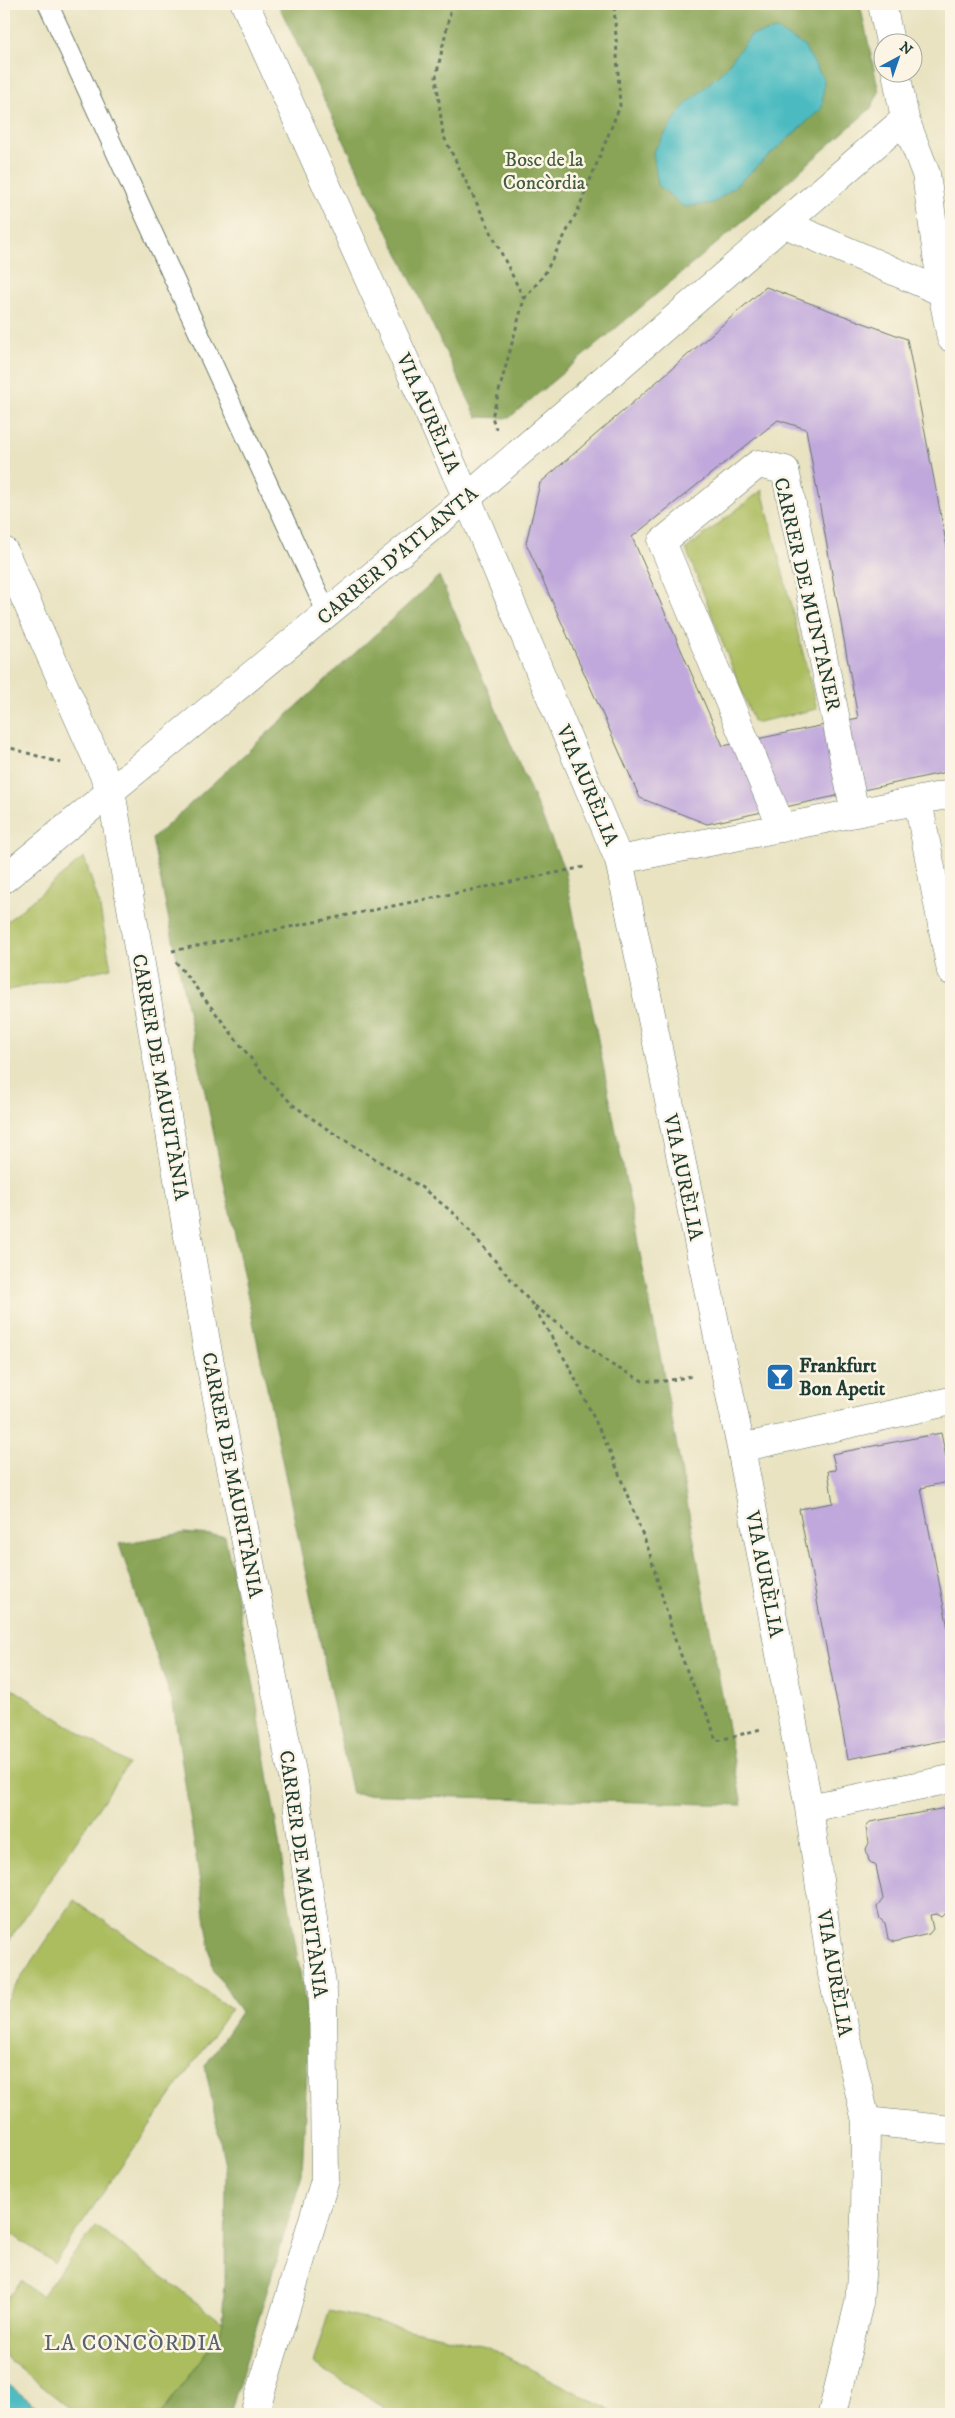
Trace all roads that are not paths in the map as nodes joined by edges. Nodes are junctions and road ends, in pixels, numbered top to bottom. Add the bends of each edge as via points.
1 (48, 4) edge
2 (245, 4) edge
3 (882, 4) edge
4 (888, 32) edge
5 (898, 82) edge
6 (906, 119) junction
7 (926, 174) junction
8 (951, 187) edge
9 (785, 224) junction
10 (942, 292) junction
11 (951, 338) edge
12 (467, 498) junction
13 (4, 551) edge
14 (327, 613) junction
15 (111, 791) junction
16 (951, 794) edge
17 (918, 801) junction
18 (856, 813) junction
19 (782, 828) junction
20 (620, 860) junction
21 (4, 879) edge
22 (951, 971) edge
23 (951, 1401) edge
24 (741, 1448) junction
25 (951, 1779) edge
26 (809, 1808) junction
27 (866, 2121) junction
28 (951, 2130) edge
29 (254, 2414) edge
30 (832, 2414) edge

1 - 14 lane
2 - 12 street, VIA AURÈLIA
3 - 4 street
5 - 6 street
6 - 7 street
6 - 9 street, CARRER D'ATLANTA
7 - 8 street
7 - 10 street
9 - 10 street
9 - 12 street, CARRER D'ATLANTA
10 - 11 street
12 - 14 street, CARRER D'ATLANTA
12 - 20 street, VIA AURÈLIA
13 - 15 street, CARRER DE MAURITÀNIA
14 - 15 street, CARRER D'ATLANTA
15 - 21 street, CARRER D'ATLANTA
15 - 29 street, CARRER DE MAURITÀNIA via 208,1353 294,1782 323,1992 326,2180
16 - 17 street
17 - 18 street
17 - 22 street
18 - 19 street
18 - 19 street, CARRER DE MUNTANER via 785,470 758,464 662,542
19 - 20 street
20 - 24 street, VIA AURÈLIA
23 - 24 street
24 - 26 street, VIA AURÈLIA
25 - 26 street
26 - 27 street, VIA AURÈLIA via 832,1974
27 - 28 street
27 - 30 street, VIA AURÈLIA via 865,2220 859,2302

